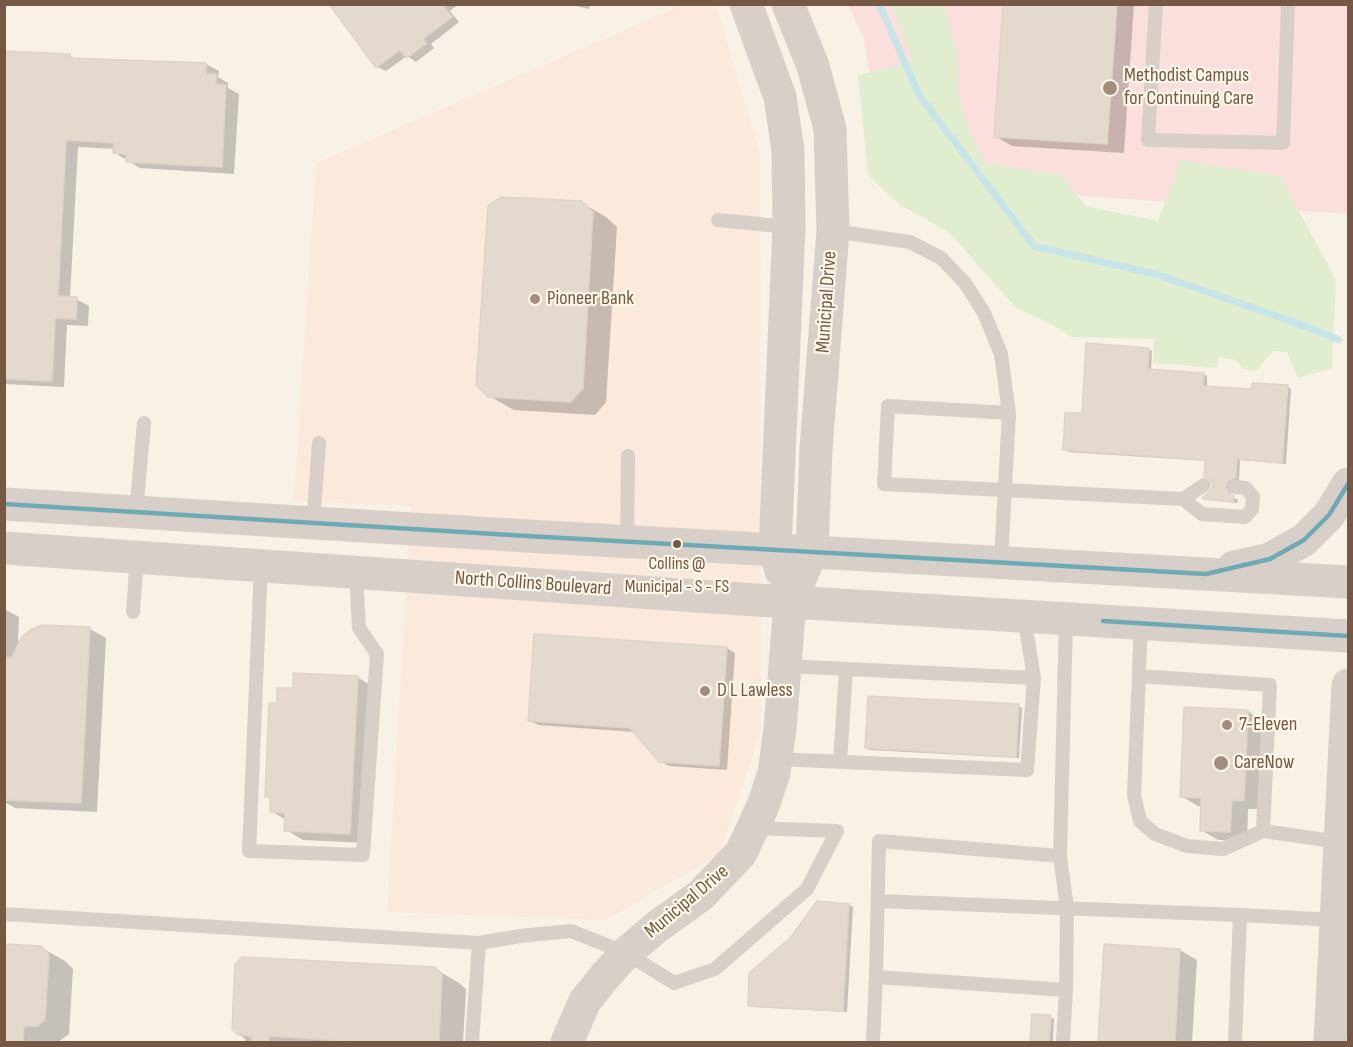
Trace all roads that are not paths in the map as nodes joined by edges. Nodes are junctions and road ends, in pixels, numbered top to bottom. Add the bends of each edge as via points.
1 (746, 4) edge
2 (788, 4) edge
3 (1156, 4) edge
4 (1288, 4) edge
5 (718, 220) dead end
6 (789, 228) junction
7 (833, 231) junction
8 (1009, 413) junction
9 (144, 423) dead end
10 (318, 443) dead end
11 (628, 456) dead end
12 (1348, 484) edge
13 (1204, 485) dead end
14 (1235, 487) dead end
15 (1005, 490) junction
16 (1183, 499) junction
17 (4, 504) edge
18 (136, 512) junction
19 (313, 523) junction
20 (627, 542) junction
21 (4, 547) edge
22 (775, 549) junction
23 (812, 551) junction
24 (137, 557) junction
25 (178, 560) junction
26 (1001, 561) junction
27 (261, 565) junction
28 (356, 572) junction
29 (1206, 574) junction
30 (1348, 582) edge
31 (790, 602) junction
32 (133, 612) dead end
33 (1024, 616) junction
34 (1066, 619) junction
35 (1141, 623) junction
36 (1348, 636) edge
37 (785, 666) junction
38 (846, 669) junction
39 (1139, 676) junction
40 (1034, 678) junction
41 (1348, 685) edge
42 (776, 759) junction
43 (840, 762) junction
44 (753, 828) junction
45 (1263, 831) junction
46 (1340, 842) junction
47 (1060, 855) junction
48 (878, 901) junction
49 (1067, 908) junction
50 (4, 914) edge
51 (1240, 915) junction
52 (1336, 920) junction
53 (479, 943) junction
54 (626, 953) junction
55 (876, 977) junction
56 (1066, 990) junction
57 (472, 1042) edge
58 (567, 1042) edge
59 (873, 1042) edge
60 (1063, 1042) edge
61 (1235, 1042) edge
62 (1330, 1042) edge

1 - 6 main road, Municipal Drive via 780,98 788,150
2 - 7 main road, Municipal Drive via 813,66 830,129
3 - 4 lane via 1148,140 1283,143
5 - 6 lane
6 - 7 main road
6 - 22 main road, Municipal Drive
7 - 8 lane via 910,242 940,258 965,282 984,312 1000,354
7 - 23 main road, Municipal Drive
8 - 15 lane
8 - 15 lane via 888,406 885,462 884,484
9 - 18 lane
10 - 19 lane
11 - 20 lane
12 - 29 main road via 1329,515 1304,540 1270,559
13 - 16 lane
14 - 16 lane via 1246,488 1253,497 1252,509 1245,517 1202,514
15 - 16 lane
15 - 26 lane
17 - 18 main road
18 - 19 main road
18 - 21 main road via 86,533
18 - 25 main road
19 - 20 main road
20 - 22 main road
21 - 24 main road, North Collins Boulevard
22 - 23 main road
22 - 31 main road, Municipal Drive
23 - 26 main road
23 - 31 main road, Municipal Drive
24 - 25 main road, North Collins Boulevard
24 - 32 lane
25 - 27 main road, North Collins Boulevard
26 - 29 main road
27 - 28 main road, North Collins Boulevard
27 - 28 lane via 249,851 363,855 377,654 359,628
28 - 31 main road, North Collins Boulevard
29 - 30 main road
31 - 33 main road, North Collins Boulevard
31 - 37 main road, Municipal Drive
33 - 34 main road, North Collins Boulevard
33 - 40 lane
34 - 35 main road, North Collins Boulevard
34 - 47 lane
35 - 36 main road, North Collins Boulevard
35 - 39 lane
37 - 38 lane
37 - 42 main road, Municipal Drive
38 - 40 lane
38 - 43 lane
39 - 45 lane via 1270,685
39 - 45 lane via 1134,795 1140,821 1155,834 1187,846 1223,849
40 - 43 lane via 1027,770
41 - 46 main road
42 - 43 lane
42 - 44 main road, Municipal Drive
44 - 54 main road, Municipal Drive via 741,853 722,875
44 - 54 lane via 837,831 807,889 715,969 674,983
45 - 46 lane
46 - 52 main road
47 - 48 lane via 879,841
47 - 49 lane
48 - 49 lane
48 - 55 lane
49 - 51 lane
49 - 56 lane
50 - 53 lane
51 - 52 lane
51 - 61 lane
52 - 62 main road
53 - 54 lane via 571,932
53 - 57 lane
54 - 58 main road, Municipal Drive via 585,1001
55 - 56 lane
55 - 59 lane
56 - 60 lane

